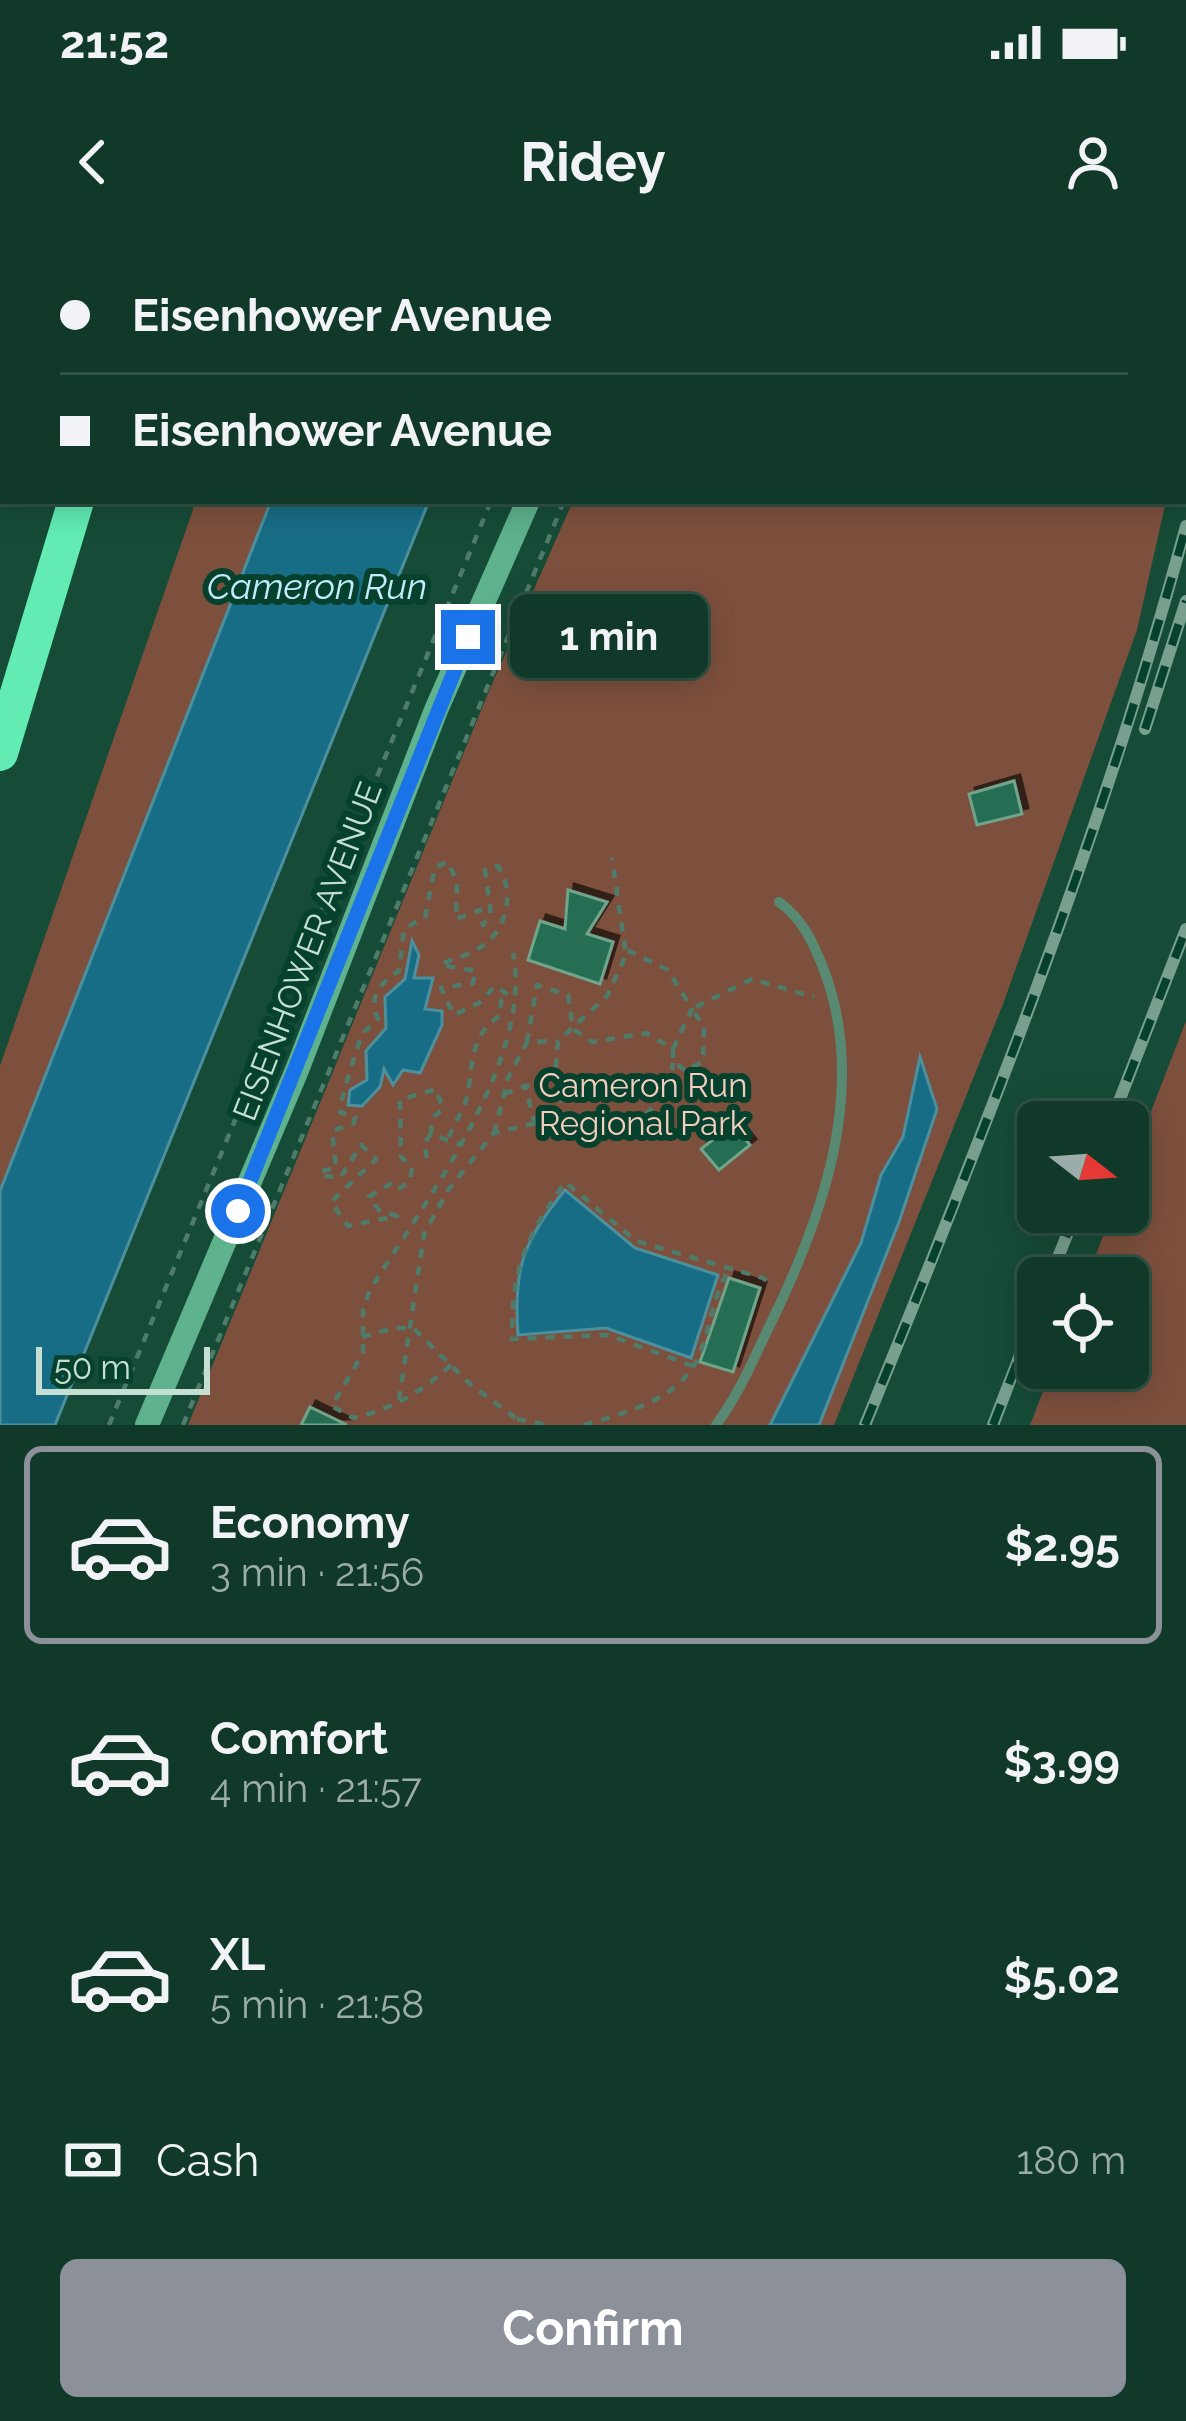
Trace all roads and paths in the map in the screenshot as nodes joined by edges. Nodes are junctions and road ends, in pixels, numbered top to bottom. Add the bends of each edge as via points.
1 (75, 504) edge
2 (489, 504) edge
3 (527, 504) edge
4 (563, 504) edge
5 (0, 753) edge
6 (612, 858) dead end
7 (779, 902) dead end
8 (625, 949) junction
9 (513, 953) dead end
10 (832, 1000) junction
11 (692, 1010) junction
12 (573, 1029) junction
13 (558, 1041) junction
14 (527, 1042) junction
15 (673, 1049) junction
16 (674, 1060) junction
17 (557, 1083) junction
18 (525, 1086) junction
19 (504, 1094) junction
20 (566, 1116) junction
21 (535, 1125) junction
22 (494, 1133) junction
23 (431, 1134) junction
24 (449, 1137) junction
25 (461, 1145) junction
26 (427, 1158) dead end
27 (731, 1267) junction
28 (784, 1297) junction
29 (413, 1328) junction
30 (362, 1337) junction
31 (451, 1365) junction
32 (692, 1366) junction
33 (399, 1400) junction
34 (515, 1422) edge
35 (109, 1425) edge
36 (148, 1425) edge
37 (183, 1425) edge
38 (547, 1425) edge
39 (584, 1425) edge
40 (716, 1425) edge

1 - 5 highway
2 - 35 path
3 - 36 main road, EISENHOWER AVENUE
4 - 37 path
6 - 8 path
7 - 10 lane via 814,944
8 - 11 path via 668,970
8 - 12 path via 608,996
9 - 25 path via 518,1006
10 - 11 path via 752,979
10 - 28 lane via 844,1074 838,1129
11 - 15 path
11 - 16 path via 704,1027 703,1061 686,1071
12 - 13 path
12 - 14 path via 568,995 537,985
12 - 15 path via 592,1042 646,1033
13 - 14 path
13 - 17 path
14 - 19 path
15 - 16 path
16 - 20 path via 669,1091 628,1132
17 - 18 path
17 - 20 path
18 - 19 path
18 - 21 path
19 - 22 path
20 - 21 path
21 - 22 path
22 - 29 path via 424,1234
23 - 24 path
23 - 24 path via 432,1118 443,1109 436,1089 400,1100 400,1157 412,1167 410,1180 369,1197 397,1216 348,1226 331,1202 376,1159 361,1145 340,1178 321,1171 336,1168 332,1131 355,1117 340,1112 339,1094 364,1031 378,1019 378,987 399,970 404,929 425,917 435,867 448,862 457,882 456,919 480,910 483,925 491,914 485,870 498,866 508,882 507,914 477,950 441,965 476,971 473,983 441,988 454,1015 495,986 509,995 484,1027
23 - 26 path
24 - 25 path
25 - 30 path via 370,1290
27 - 28 path via 764,1278
27 - 32 path
27 - 32 path via 636,1240 565,1183 526,1237 512,1283 512,1340 608,1335
28 - 40 lane
29 - 30 path
29 - 31 path
29 - 33 path
30 - 33 path via 363,1353 332,1406 353,1418
31 - 33 path via 420,1394
31 - 34 path
32 - 39 path via 640,1408
34 - 38 path

